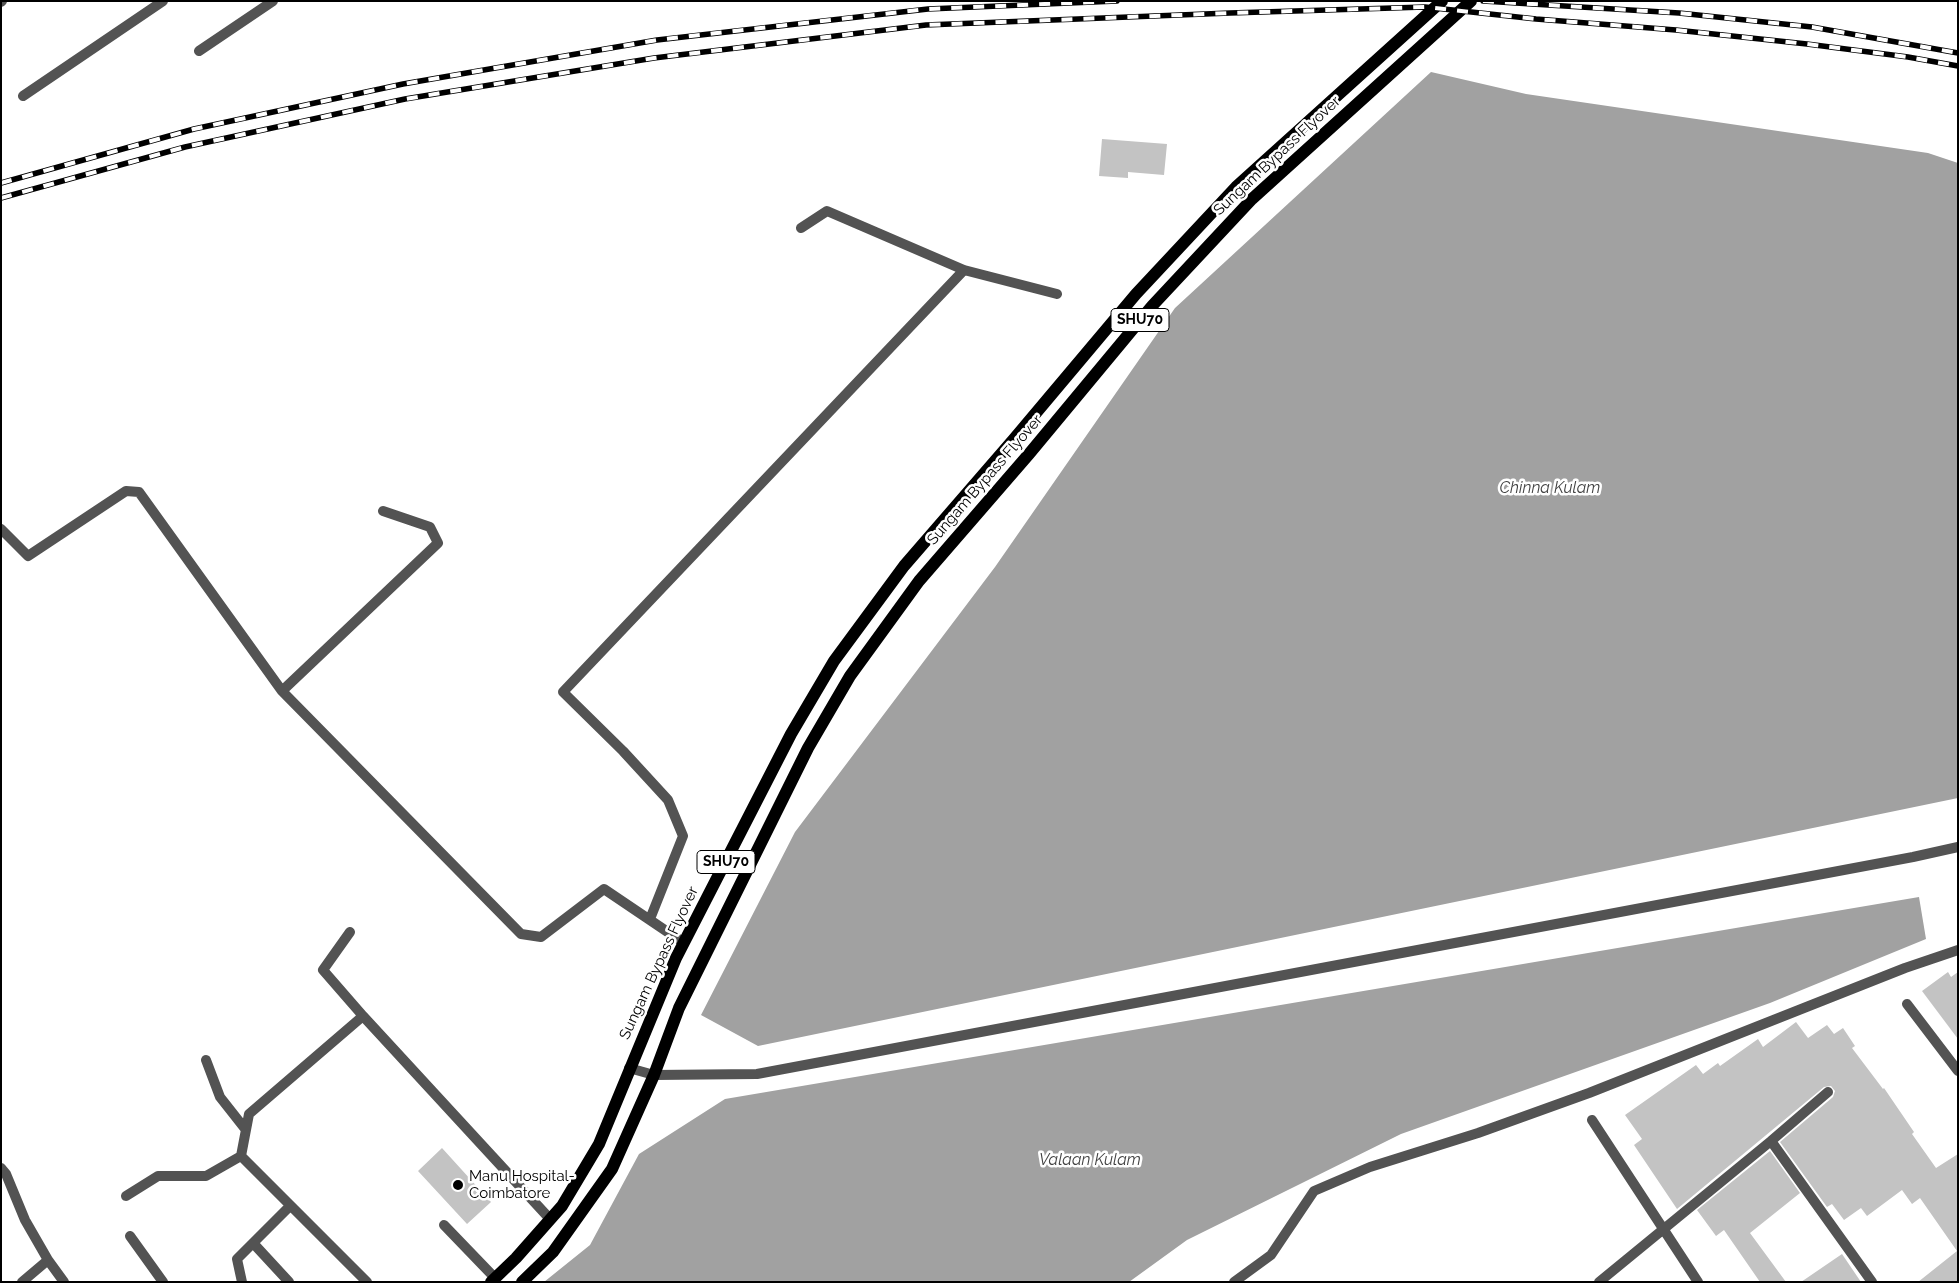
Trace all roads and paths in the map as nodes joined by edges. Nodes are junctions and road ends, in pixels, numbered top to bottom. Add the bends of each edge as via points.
1 (163, 1) edge
2 (273, 1) edge
3 (1442, 1) edge
4 (1471, 1) edge
5 (199, 51) dead end
6 (23, 96) dead end
7 (801, 228) dead end
8 (964, 270) junction
9 (1057, 294) dead end
10 (383, 511) dead end
11 (1, 529) edge
12 (282, 691) junction
13 (1958, 847) edge
14 (650, 919) junction
15 (350, 932) dead end
16 (684, 943) junction
17 (1958, 950) edge
18 (1907, 1004) dead end
19 (363, 1016) junction
20 (206, 1060) dead end
21 (629, 1068) junction
22 (1958, 1071) edge
23 (654, 1075) junction
24 (1828, 1092) dead end
25 (1592, 1120) dead end
26 (246, 1130) junction
27 (1771, 1141) junction
28 (241, 1156) junction
29 (1, 1168) edge
30 (126, 1196) dead end
31 (290, 1206) junction
32 (550, 1219) junction
33 (444, 1225) dead end
34 (1664, 1229) junction
35 (130, 1236) dead end
36 (253, 1243) junction
37 (48, 1260) junction
38 (493, 1280) edge
39 (22, 1282) edge
40 (64, 1282) edge
41 (163, 1282) edge
42 (242, 1282) edge
43 (288, 1282) edge
44 (367, 1282) edge
45 (522, 1282) edge
46 (1234, 1282) edge
47 (1599, 1282) edge
48 (1698, 1282) edge
49 (1872, 1282) edge

1 - 6 street
2 - 5 street
3 - 16 main road, Sungam Bypass Flyover / SHU70 via 1236,187 1136,294 904,566 834,661 791,734
4 - 23 main road, Sungam Bypass Flyover / SHU70 via 1252,199 1152,306 920,581 850,676 808,748 679,1008
7 - 8 street via 827,211
8 - 9 street
8 - 14 street via 563,692 668,800 683,836
10 - 12 street via 430,527 438,543
11 - 12 street via 28,556 126,491 139,492
12 - 14 street via 521,934 542,937 604,889
13 - 23 street via 757,1074
14 - 16 street
15 - 19 street via 323,970
16 - 21 main road, Sungam Bypass Flyover / SHU70
17 - 46 street via 1904,968 1589,1093 1478,1134 1370,1167 1314,1191 1271,1255
18 - 22 street
19 - 26 street via 249,1114
19 - 32 street
20 - 26 street via 220,1097
21 - 23 street
21 - 32 main road, SHU70 via 599,1144 562,1206
23 - 45 main road, SHU70 via 612,1169 553,1252
24 - 27 street
25 - 34 street
26 - 28 street
27 - 34 street
27 - 49 street
28 - 30 street via 206,1176 158,1176
28 - 31 street
29 - 37 street via 24,1220
31 - 36 street
31 - 44 street
32 - 38 main road, SHU70
33 - 38 street
34 - 47 street
34 - 48 street
35 - 41 street
36 - 42 street via 237,1259
36 - 43 street
37 - 39 street
37 - 40 street

